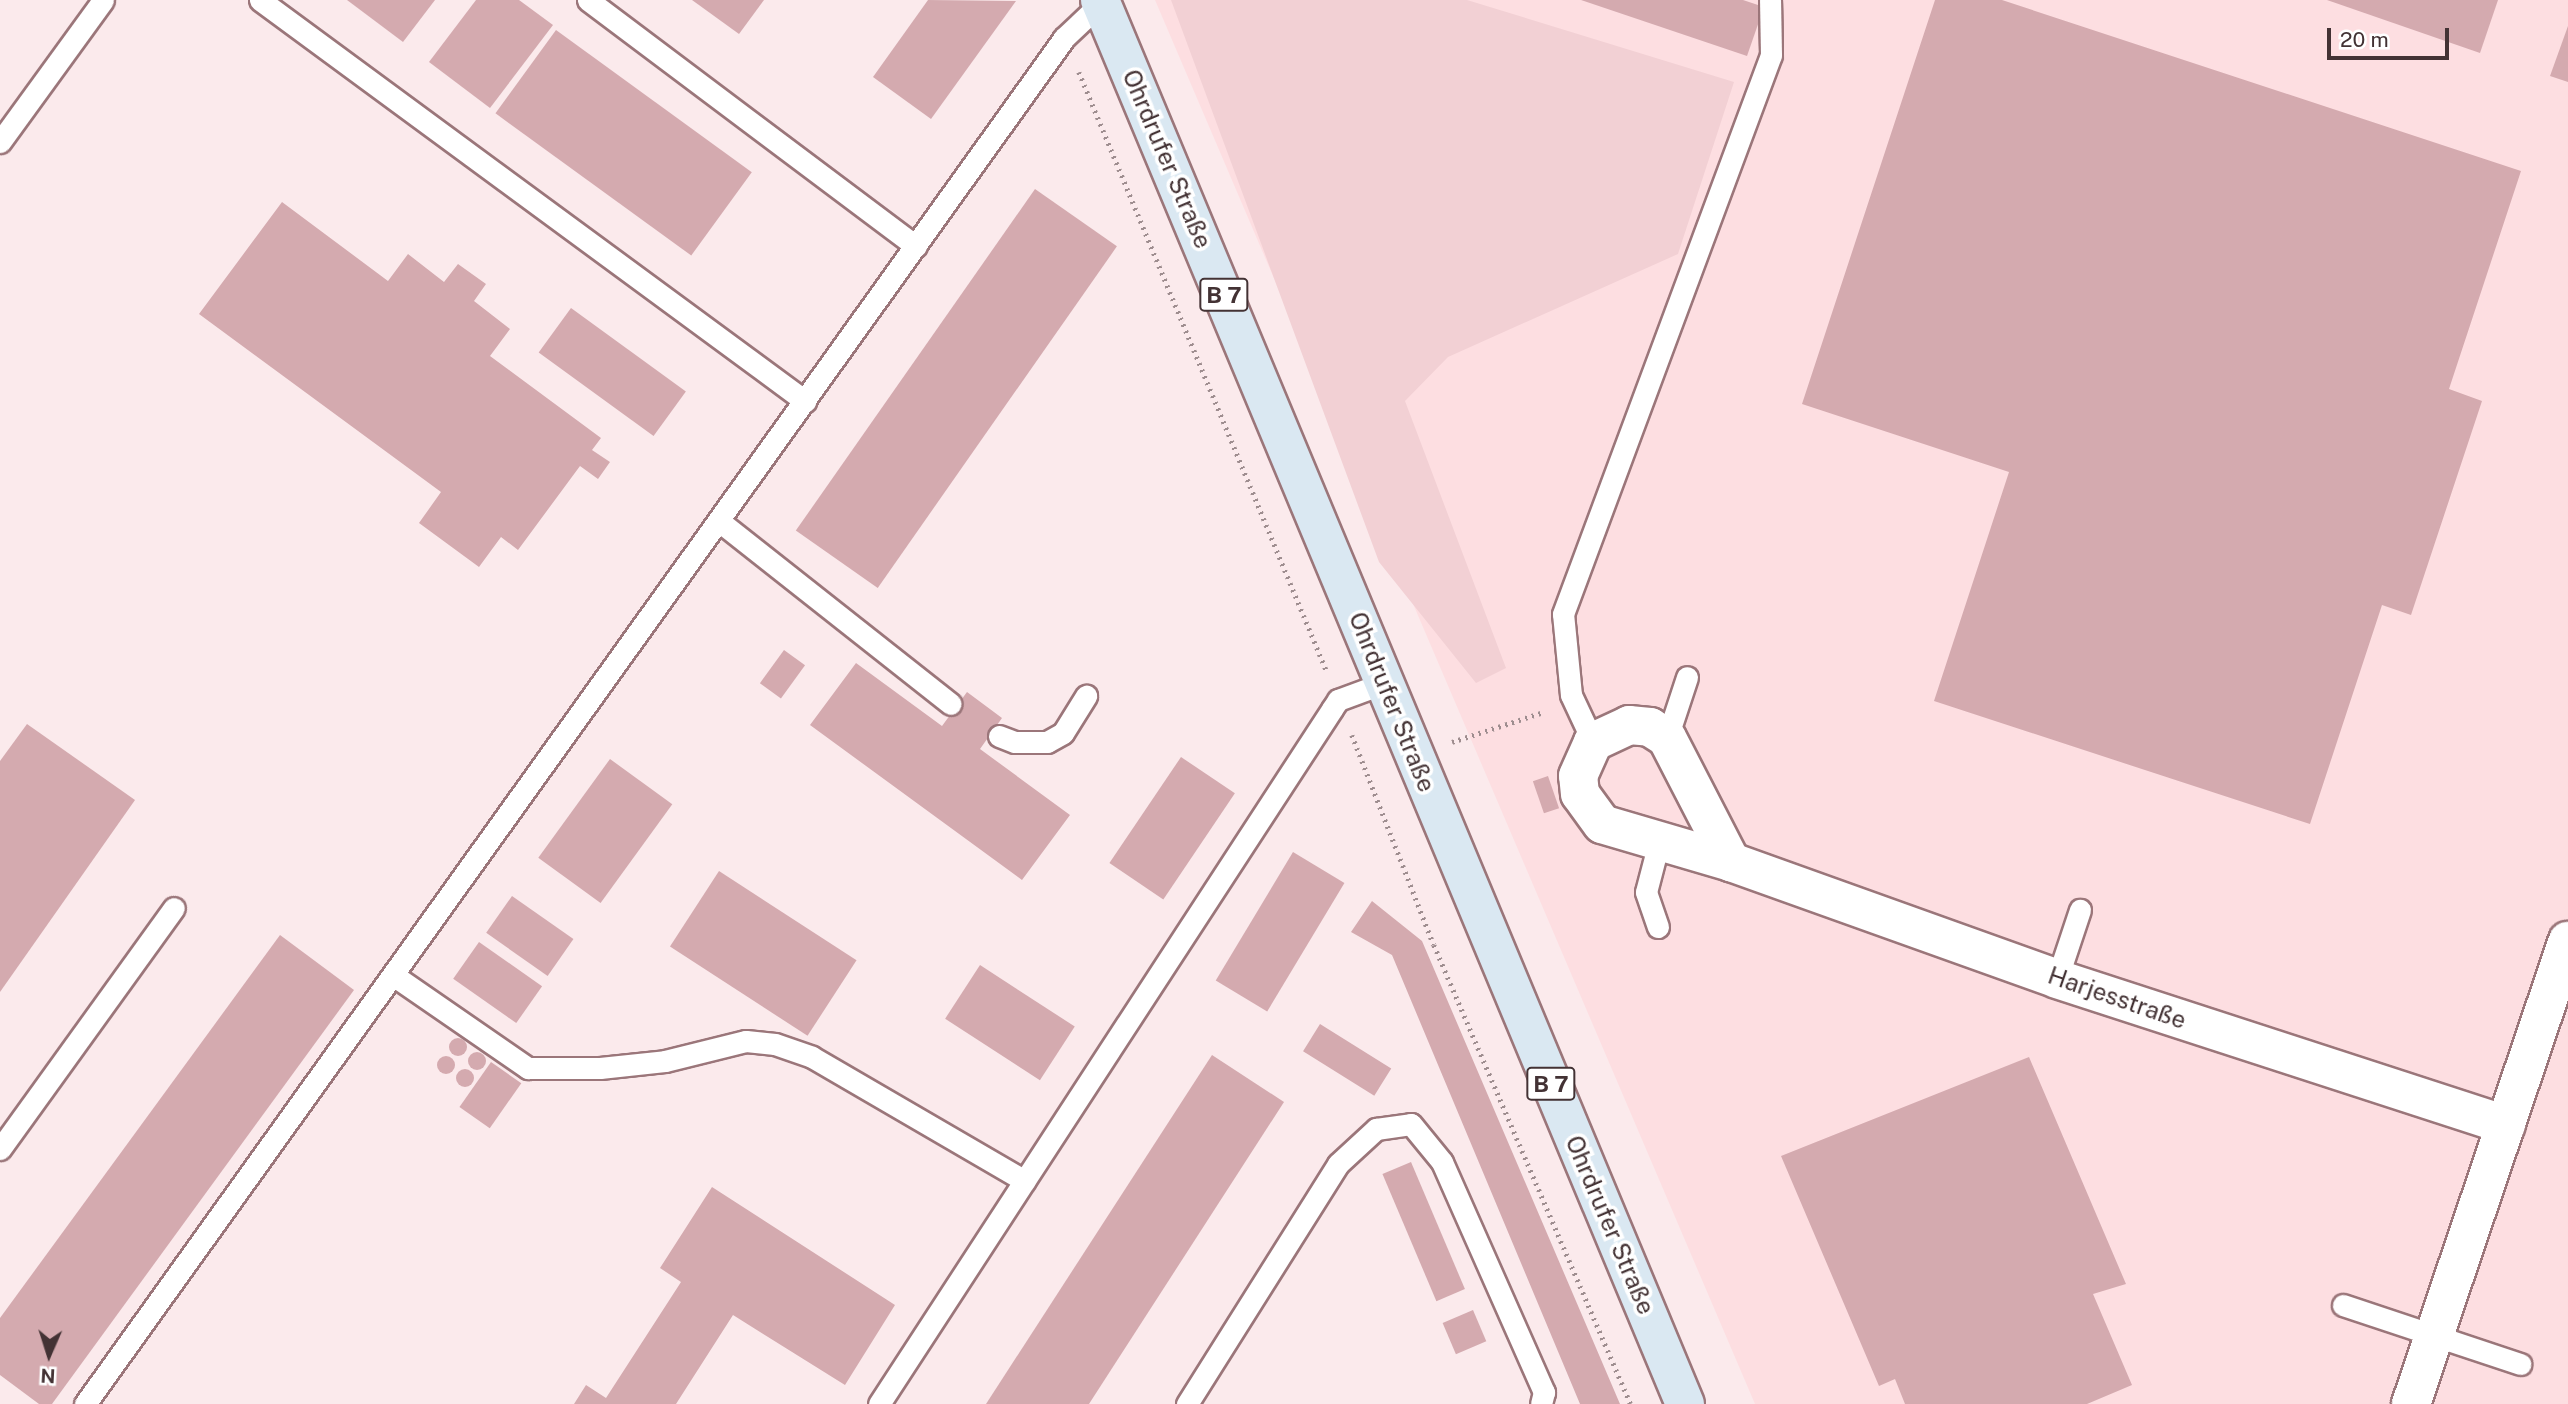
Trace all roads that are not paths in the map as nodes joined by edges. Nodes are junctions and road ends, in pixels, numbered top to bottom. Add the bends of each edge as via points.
1 (103, 0) edge
2 (260, 0) edge
3 (589, 0) edge
4 (1770, 0) edge
5 (1101, 1) edge
6 (0, 142) edge
7 (916, 246) junction
8 (805, 401) junction
9 (719, 521) junction
10 (1688, 677) dead end
11 (1384, 683) junction
12 (1086, 696) dead end
13 (951, 704) dead end
14 (999, 736) dead end
15 (1668, 738) junction
16 (1593, 742) junction
17 (1659, 842) junction
18 (1731, 862) junction
19 (174, 908) dead end
20 (2080, 910) dead end
21 (1658, 927) dead end
22 (2568, 941) edge
23 (393, 975) junction
24 (2057, 979) junction
25 (2506, 1125) junction
26 (0, 1149) edge
27 (1025, 1181) junction
28 (2343, 1305) dead end
29 (2436, 1334) junction
30 (2520, 1364) dead end
31 (85, 1404) edge
32 (879, 1404) edge
33 (1187, 1404) edge
34 (1541, 1404) edge
35 (1685, 1404) edge
36 (2412, 1404) edge

1 - 6 lane
2 - 8 lane
3 - 7 lane
4 - 16 lane via 1771,55 1563,614 1574,702
5 - 7 lane via 1065,38
5 - 11 main road, Ohrdrufer Straße / B 7
7 - 8 lane
8 - 9 lane
9 - 13 lane
9 - 23 lane
10 - 15 lane
11 - 27 lane via 1338,700
11 - 35 main road, Ohrdrufer Straße / B 7
12 - 14 lane via 1063,733 1047,742 1015,742
15 - 16 street via 1650,727 1629,726
15 - 18 street
16 - 17 street, Harjesstraße via 1578,776 1588,809 1602,824
17 - 18 street, Harjesstraße
17 - 21 lane via 1646,892
18 - 24 street, Harjesstraße
19 - 26 lane
20 - 24 lane
22 - 25 street
23 - 27 lane via 528,1068 600,1068 664,1061 746,1041 775,1044 812,1057
23 - 31 lane
24 - 25 street, Harjesstraße
25 - 29 street
27 - 32 lane
28 - 29 lane
29 - 30 lane
29 - 36 street
33 - 34 lane via 1338,1164 1376,1129 1411,1124 1442,1162 1544,1392

